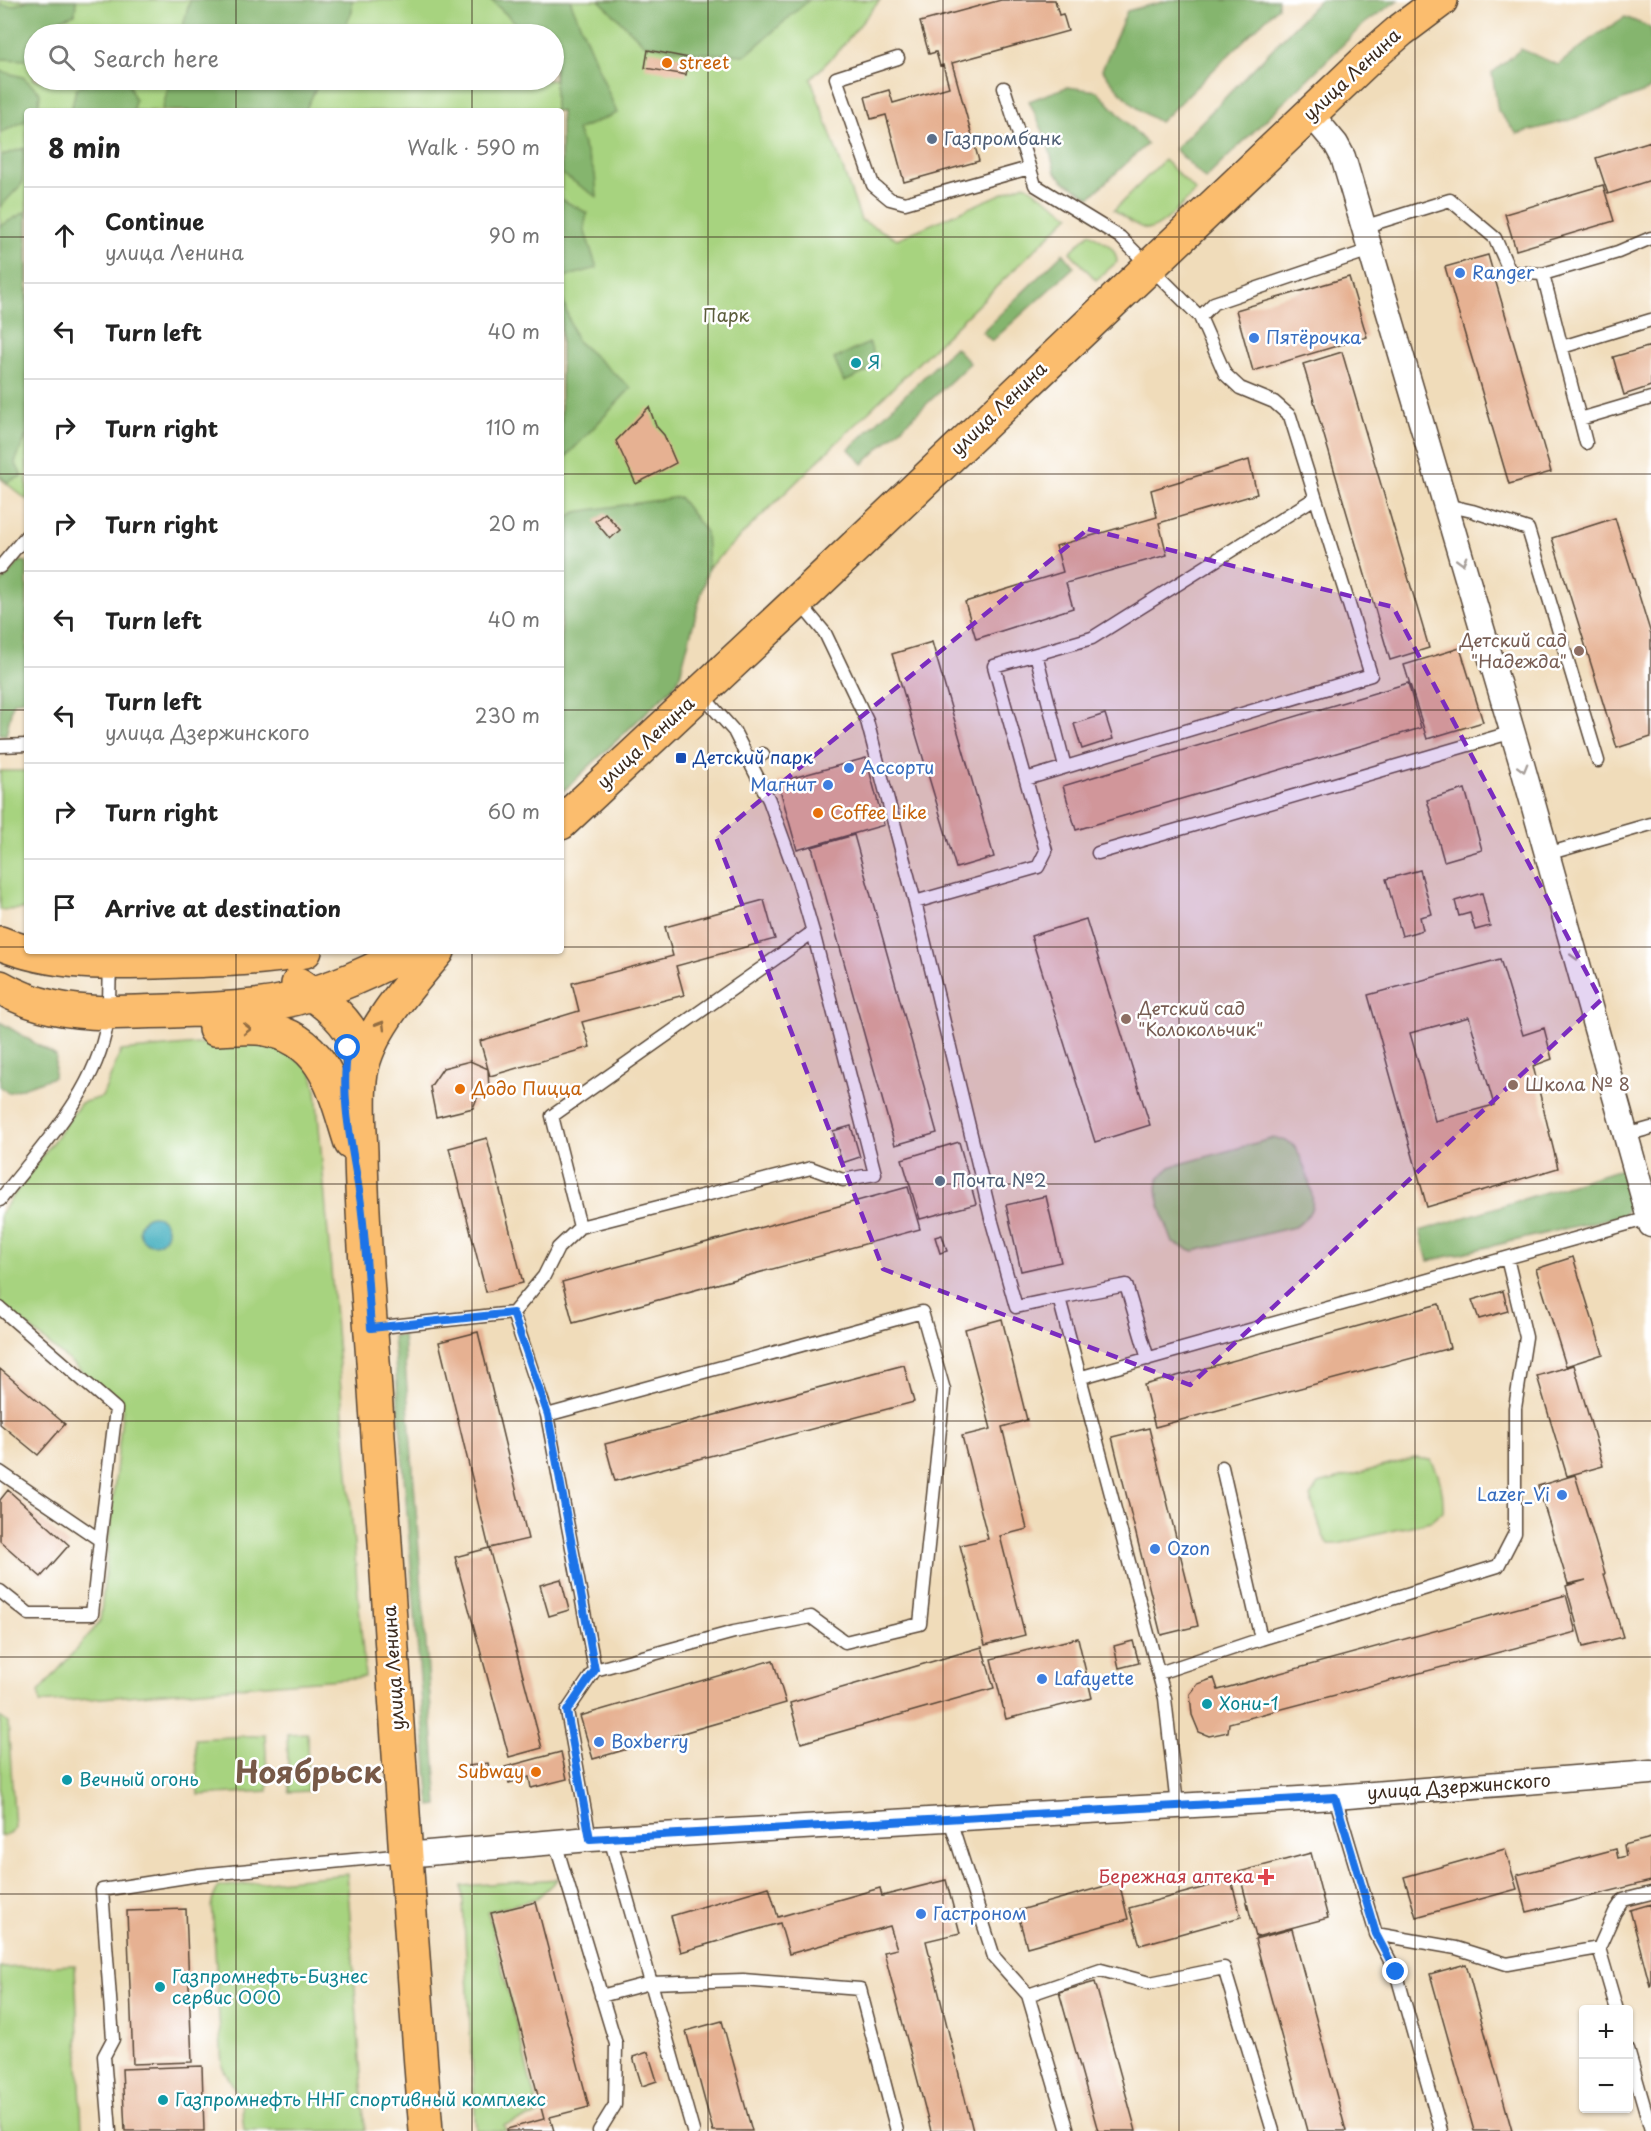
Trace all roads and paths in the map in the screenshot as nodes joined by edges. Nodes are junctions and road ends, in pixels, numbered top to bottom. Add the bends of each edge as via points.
1 (1441, 0) edge
2 (898, 58) dead end
3 (1004, 88) dead end
4 (1311, 114) junction
5 (1029, 168) junction
6 (1364, 227) junction
7 (1651, 238) edge
8 (1370, 250) junction
9 (1150, 266) junction
10 (1543, 274) junction
11 (1200, 317) junction
12 (1651, 320) edge
13 (1562, 347) junction
14 (1651, 398) edge
15 (1580, 419) junction
16 (1586, 443) dead end
17 (1315, 498) junction
18 (1446, 505) junction
19 (24, 539) edge
20 (0, 567) edge
21 (798, 601) junction
22 (1036, 654) junction
23 (700, 693) junction
24 (1513, 732) junction
25 (24, 745) edge
26 (0, 746) edge
27 (763, 754) dead end
28 (751, 761) junction
29 (1598, 761) dead end
30 (1065, 767) junction
31 (1026, 779) junction
32 (564, 820) edge
33 (1651, 824) edge
34 (1098, 853) dead end
35 (1547, 854) junction
36 (915, 902) junction
37 (813, 932) junction
38 (0, 943) edge
39 (24, 950) edge
40 (36, 954) edge
41 (281, 954) edge
42 (404, 954) edge
43 (407, 954) edge
44 (436, 954) edge
45 (242, 959) junction
46 (110, 964) junction
47 (0, 987) edge
48 (312, 994) junction
49 (108, 1019) junction
50 (353, 1035) junction
51 (361, 1072) junction
52 (1651, 1128) edge
53 (1626, 1135) junction
54 (352, 1147) junction
55 (0, 1200) edge
56 (361, 1206) junction
57 (1650, 1222) edge
58 (580, 1227) junction
59 (1507, 1258) junction
60 (1059, 1298) junction
61 (0, 1308) edge
62 (513, 1313) junction
63 (371, 1328) junction
64 (1148, 1359) junction
65 (1082, 1377) junction
66 (548, 1415) junction
67 (1222, 1467) dead end
68 (0, 1472) edge
69 (100, 1540) junction
70 (0, 1591) edge
71 (1261, 1639) junction
72 (595, 1670) junction
73 (1159, 1673) junction
74 (1651, 1772) edge
75 (1335, 1797) junction
76 (1177, 1806) junction
77 (950, 1820) junction
78 (600, 1838) junction
79 (555, 1842) junction
80 (405, 1855) junction
81 (1651, 1893) edge
82 (1376, 1934) junction
83 (1599, 1947) junction
84 (650, 1983) junction
85 (1028, 1995) junction
86 (601, 1996) junction
87 (1616, 2005) edge
88 (1631, 2059) edge
89 (1651, 2130) edge
90 (110, 2131) edge
91 (426, 2131) edge
92 (599, 2131) edge
93 (693, 2131) edge
94 (897, 2131) edge
95 (1068, 2131) edge
96 (1273, 2131) edge
97 (1441, 2131) edge

1 - 4 main road, улица Ленина via 1401,30
2 - 5 lane via 836,78 873,185 881,192 905,203
3 - 5 lane
4 - 6 street via 1343,157
4 - 9 main road, улица Ленина
5 - 9 lane via 1035,185 1120,237
6 - 8 street
6 - 10 lane via 1450,200 1495,238 1510,272
7 - 10 lane
8 - 11 lane via 1214,303
8 - 18 street
9 - 11 lane
9 - 21 main road, улица Ленина
10 - 13 lane
11 - 17 lane via 1225,374 1240,388 1274,402 1290,416
12 - 13 lane
13 - 15 lane
14 - 15 lane
15 - 16 lane
17 - 22 lane via 1092,638
17 - 30 lane via 1371,675
18 -> 24 street
18 - 29 lane via 1528,529
19 - 20 lane
21 - 23 main road, улица Ленина
21 - 36 lane via 825,633 853,704 867,721
22 - 30 lane
22 - 31 lane via 994,666
23 - 28 lane via 734,730
23 - 32 main road, улица Ленина
24 - 34 lane
24 -> 35 street
25 - 26 lane
27 - 28 lane
28 - 37 lane via 770,800
30 - 31 lane
31 - 36 lane via 1046,851 1038,867
33 - 35 lane
35 -> 53 street
36 - 60 lane via 1016,1307
37 - 58 lane via 552,1116
37 - 58 lane via 875,1174 843,1180 812,1168
38 - 39 main road
40 - 46 main road
41 - 45 main road
42 - 48 main road via 361,976
43 - 50 main road, улица Ленина via 383,980
51 -> 44 main road, улица Ленина via 385,1019
45 - 46 main road
45 - 48 main road via 274,970
46 - 49 lane
47 - 49 main road via 73,1017
48 - 49 main road via 256,1006
48 - 50 main road via 338,1015
49 -> 54 main road via 147,1029 264,1029 282,1033 317,1058 330,1077
49 - 55 lane via 88,1081
50 - 51 main road
50 - 54 main road, улица Ленина via 345,1075
51 - 56 main road, улица Ленина
52 - 53 lane
53 - 57 street
54 - 56 main road, улица Ленина
56 - 63 main road, улица Ленина
57 - 59 lane
58 - 62 lane via 558,1248 544,1276
59 - 64 lane
59 - 71 lane via 1526,1337 1515,1408 1515,1533 1498,1566
60 - 64 lane via 1126,1285
60 - 65 lane
61 - 69 lane via 116,1409
62 - 63 lane
62 - 66 lane
63 - 80 main road, улица Ленина
64 - 65 lane
65 - 73 lane
66 - 72 lane
66 - 72 lane via 922,1312 944,1390 920,1624 845,1642 811,1617 734,1632
67 - 71 lane
68 - 69 lane
69 - 70 lane via 92,1614 29,1614
71 - 73 lane
72 - 78 lane via 567,1711
73 - 76 lane
74 - 75 street, улица Дзержинского
75 - 76 street, улица Дзержинского
75 - 82 lane
76 - 77 street, улица Дзержинского
77 - 78 street, улица Дзержинского
77 - 85 lane via 994,1957
78 - 79 street, улица Дзержинского
78 - 84 lane
79 - 80 street, улица Дзержинского
79 - 86 lane
80 - 90 lane via 199,1875 102,1890 113,2039 104,2056
80 - 91 main road, улица Ленина
81 - 83 lane via 1623,1900
82 - 83 lane via 1456,1948 1507,1965
82 - 97 lane via 1396,1972
83 - 87 lane
84 - 86 lane
84 - 93 lane
84 - 94 lane via 743,1980 860,1989
85 - 95 lane
85 - 96 lane via 1101,1970 1150,1983 1224,1968
86 - 92 lane via 616,2044 615,2105
88 - 89 lane

